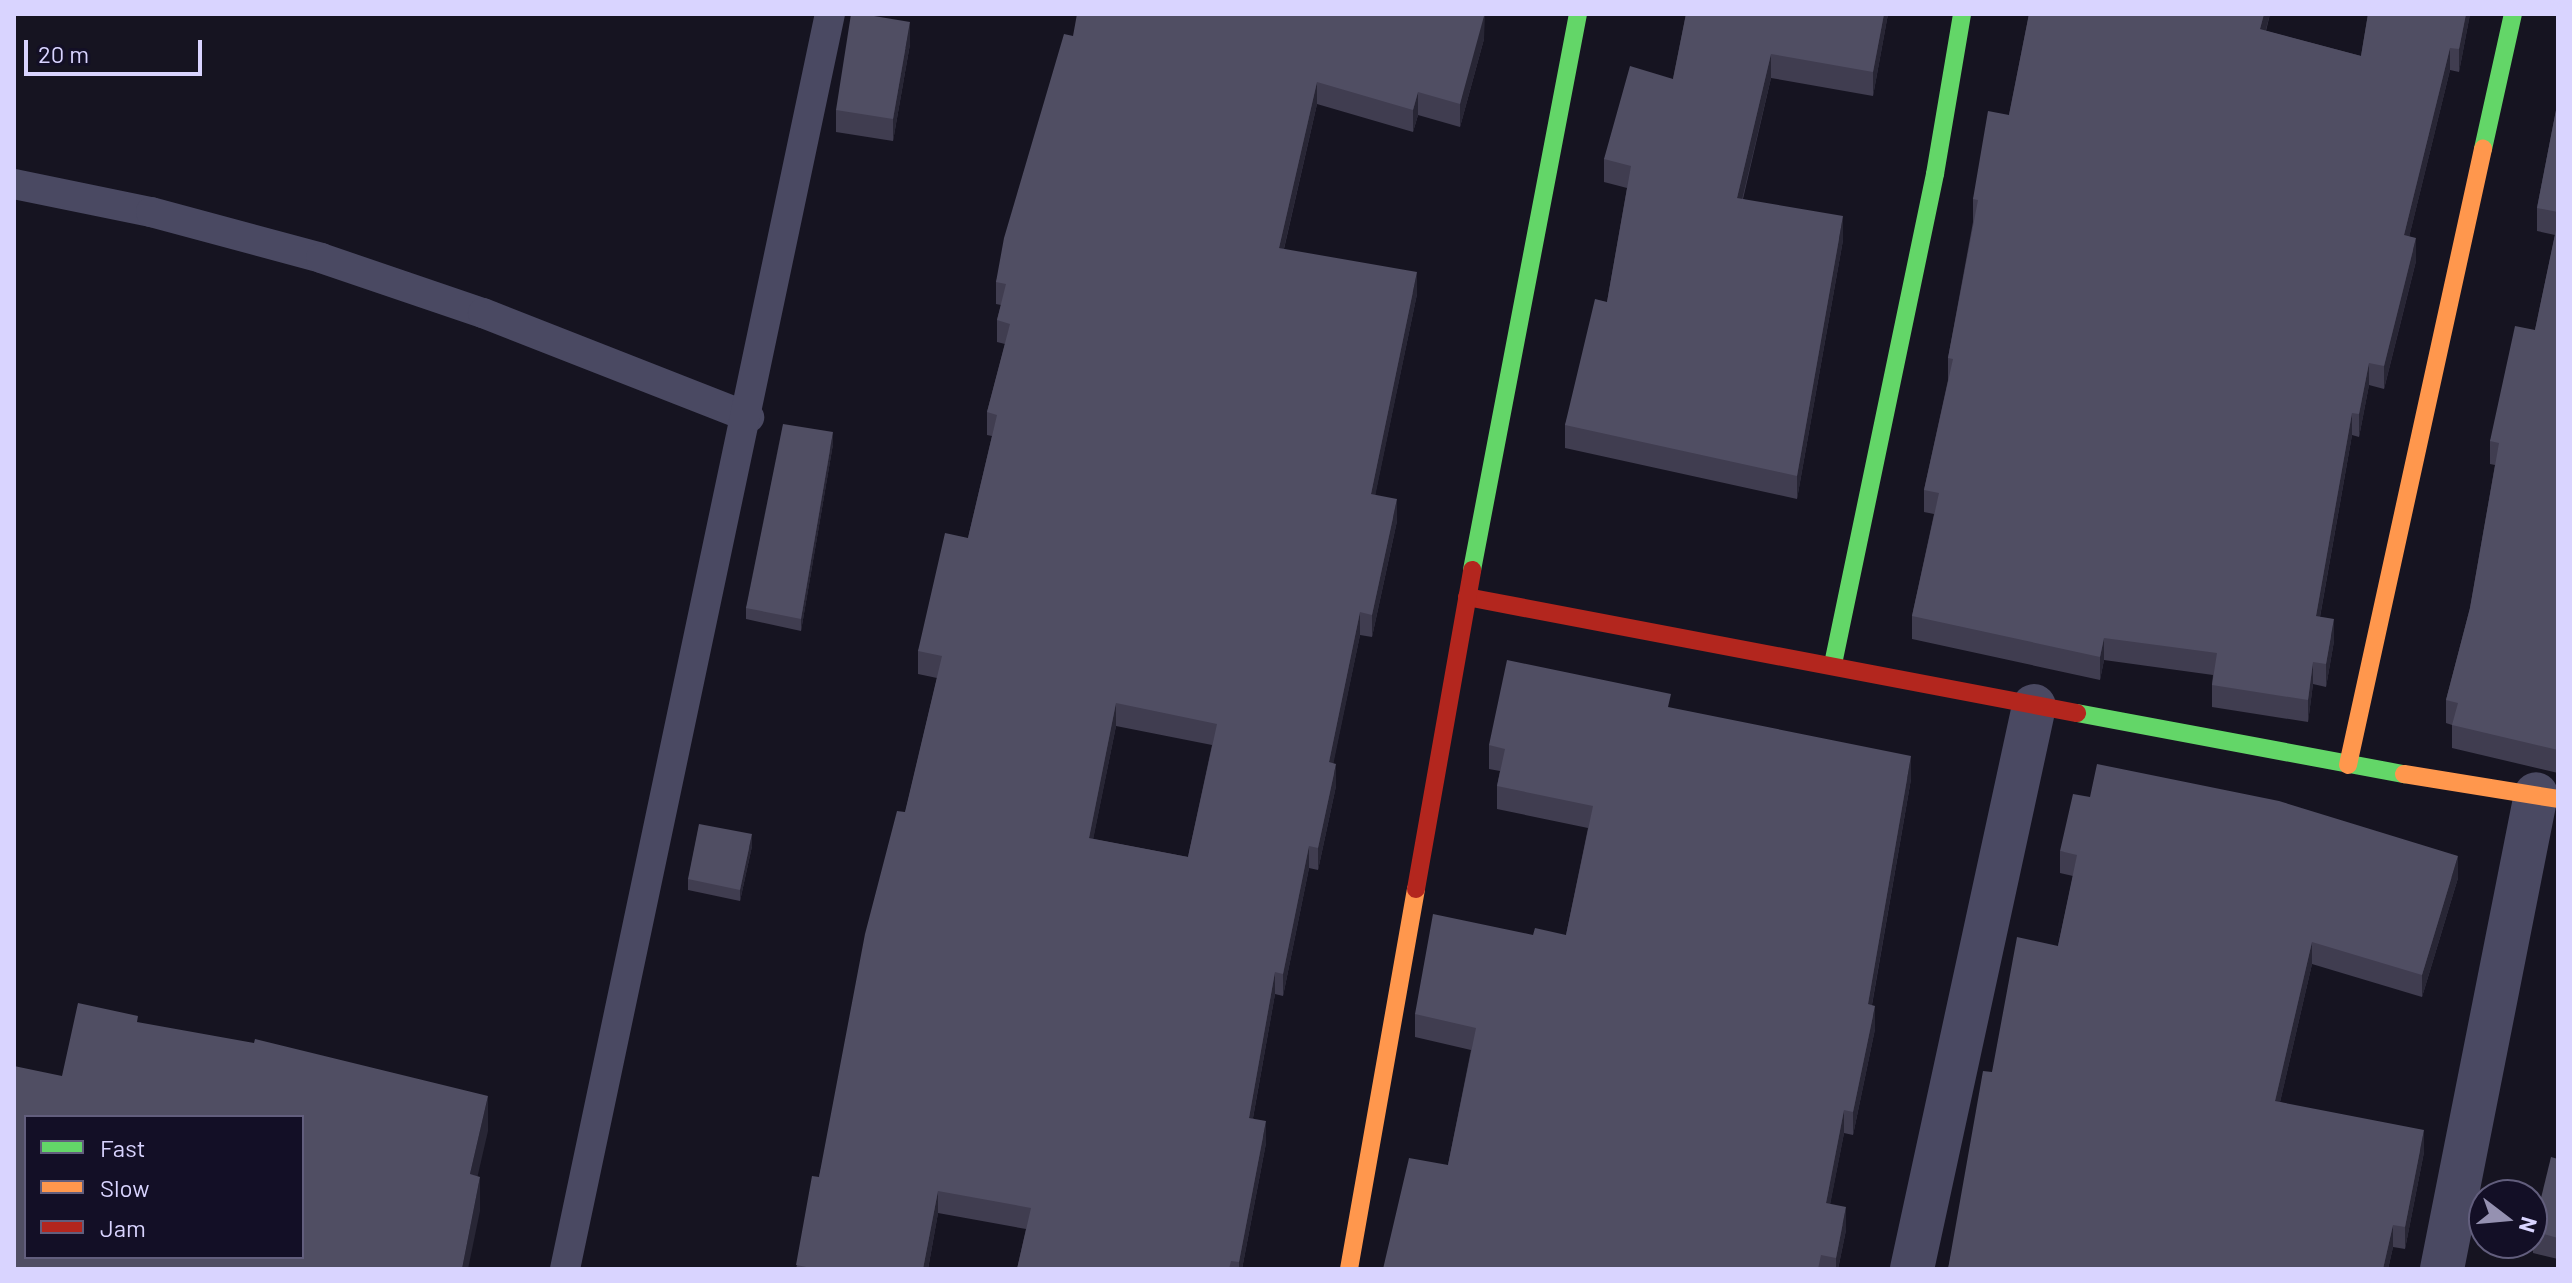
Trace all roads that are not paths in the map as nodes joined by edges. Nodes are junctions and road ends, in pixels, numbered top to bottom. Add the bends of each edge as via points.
1 (830, 14) edge
2 (1578, 14) edge
3 (1962, 14) edge
4 (2513, 14) edge
5 (14, 184) edge
6 (749, 417) junction
7 (1467, 597) junction
8 (1833, 664) junction
9 (2034, 706) junction
10 (2348, 765) junction
11 (2547, 796) edge
12 (565, 1269) edge
13 (1349, 1269) edge
14 (1912, 1269) edge
15 (2442, 1269) edge

1 - 6 lane
2 - 7 street
3 - 8 street via 1935,174
4 - 10 street
5 - 6 lane via 151,212 321,258 483,313
6 - 12 lane
7 - 8 street
7 - 13 street
8 - 9 street
9 - 10 street
9 - 14 street
10 - 11 street
11 - 15 street

